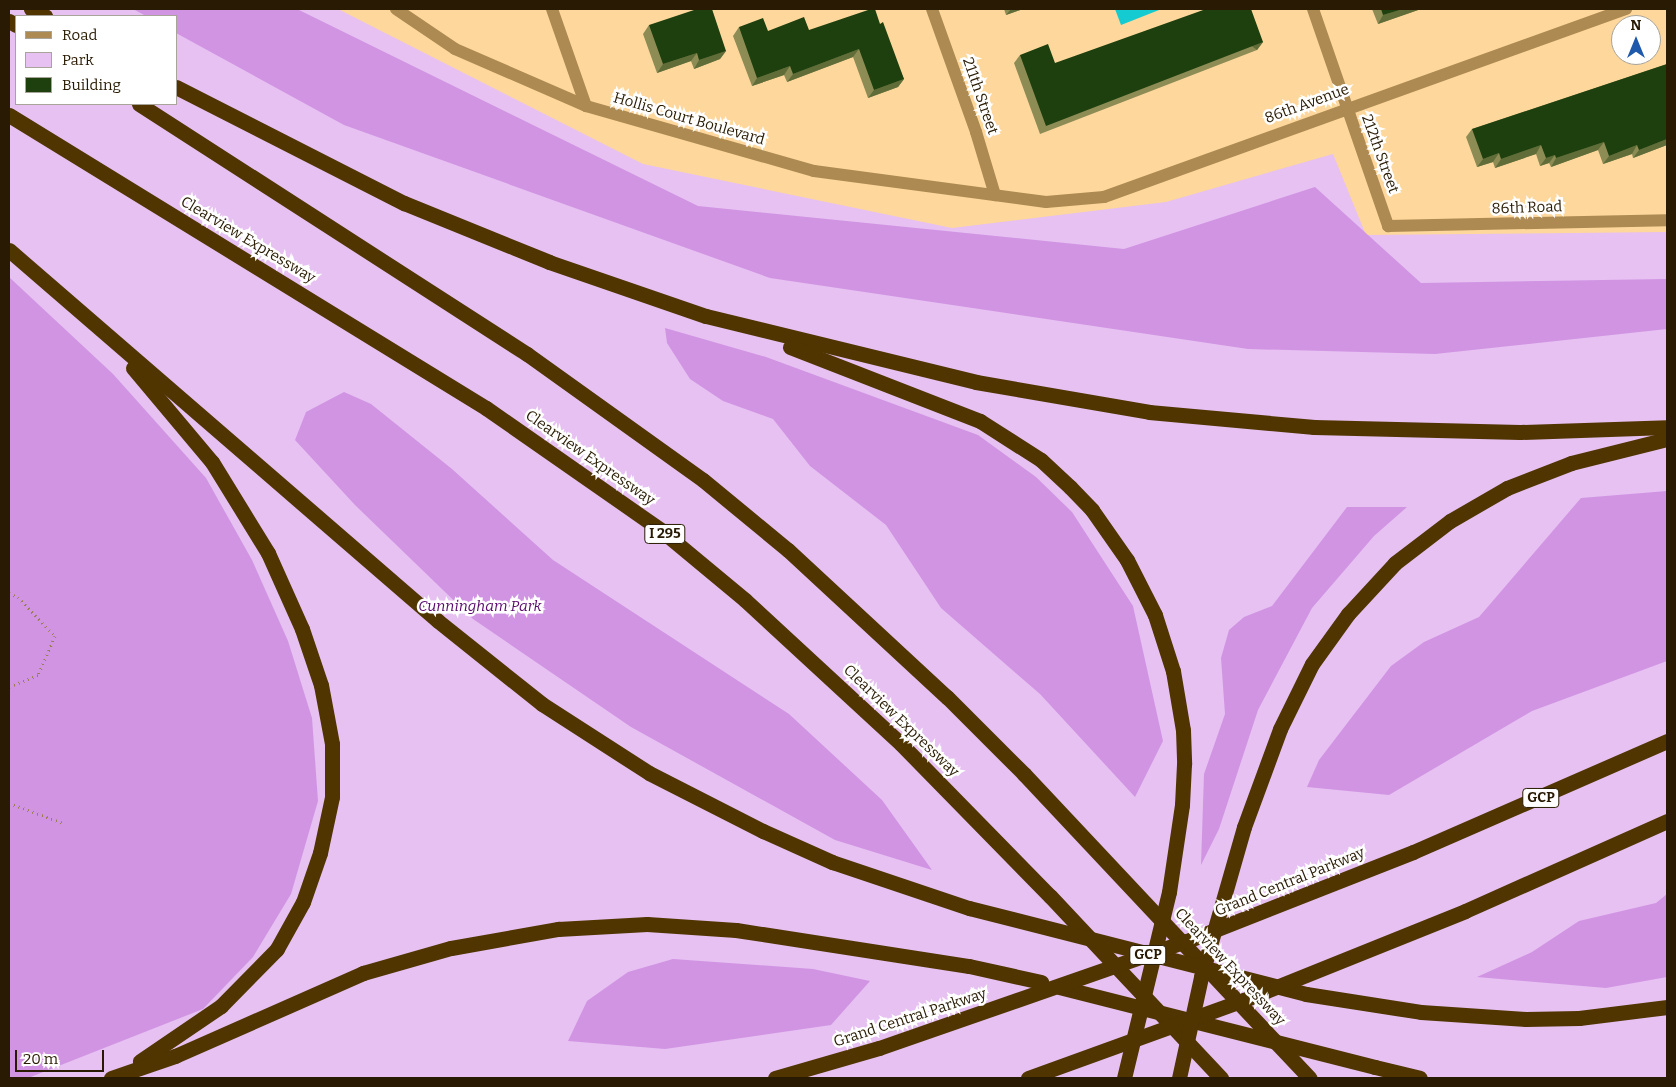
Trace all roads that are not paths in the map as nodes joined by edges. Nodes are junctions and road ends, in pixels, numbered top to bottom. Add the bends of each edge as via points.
1 (31, 9) edge
2 (396, 9) edge
3 (552, 9) edge
4 (932, 9) edge
5 (1313, 9) edge
6 (1626, 9) edge
7 (43, 15) edge
8 (178, 88) edge
9 (141, 105) edge
10 (586, 106) junction
11 (1345, 107) junction
12 (9, 115) edge
13 (994, 195) junction
14 (1667, 220) edge
15 (1388, 226) joint
16 (9, 250) edge
17 (71, 304) junction
18 (706, 316) junction
19 (1667, 428) edge
20 (1667, 439) edge
21 (1667, 741) edge
22 (1667, 821) edge
23 (1667, 1007) edge
24 (103, 1078) edge
25 (111, 1078) edge
26 (775, 1078) edge
27 (1028, 1078) edge
28 (1124, 1078) edge
29 (1179, 1078) edge
30 (1220, 1078) edge
31 (1309, 1078) edge
32 (1420, 1078) edge

1 - 7 highway
2 - 10 street, Hollis Court Boulevard via 455,49
3 - 10 street
4 - 13 street, 211th Street via 976,132
5 - 11 street, 212th Street
6 - 11 street, 86th Avenue
8 - 18 highway via 340,172 438,217 549,262
9 - 31 highway, Clearview Expressway via 528,354 703,480 788,550 947,697 1024,774
10 - 13 street, Hollis Court Boulevard via 814,171
11 - 13 street, 86th Avenue via 1104,197 1046,202
11 - 15 street, 212th Street
12 - 30 highway, Clearview Expressway / I 295 via 486,408 662,531 745,600 901,744 1050,896
14 - 15 street, 86th Road
16 - 17 highway
17 - 23 highway, bridge via 491,666 594,740 704,802 832,862 969,908 1306,994 1421,1012 1526,1019 1578,1018
17 - 24 highway via 186,428 253,524 302,629 321,685 332,744 332,797 320,853 303,902 277,948 241,989 198,1025 135,1064
18 - 19 highway via 976,382 1150,412 1386,431
18 - 28 highway, bridge via 980,421 1041,460 1070,487 1092,510 1127,560 1156,615 1173,671 1184,764 1182,805 1169,892
20 - 29 highway, bridge via 1571,463 1507,488 1450,521 1395,564 1348,614 1312,664 1280,729 1244,827 1201,977
21 - 26 highway, Grand Central Parkway / GCP, bridge via 1413,852 1178,944 879,1048
22 - 27 highway, bridge via 1465,911 1244,1000
25 - 32 highway, bridge via 175,1056 363,973 451,948 558,929 647,924 736,930 969,966

